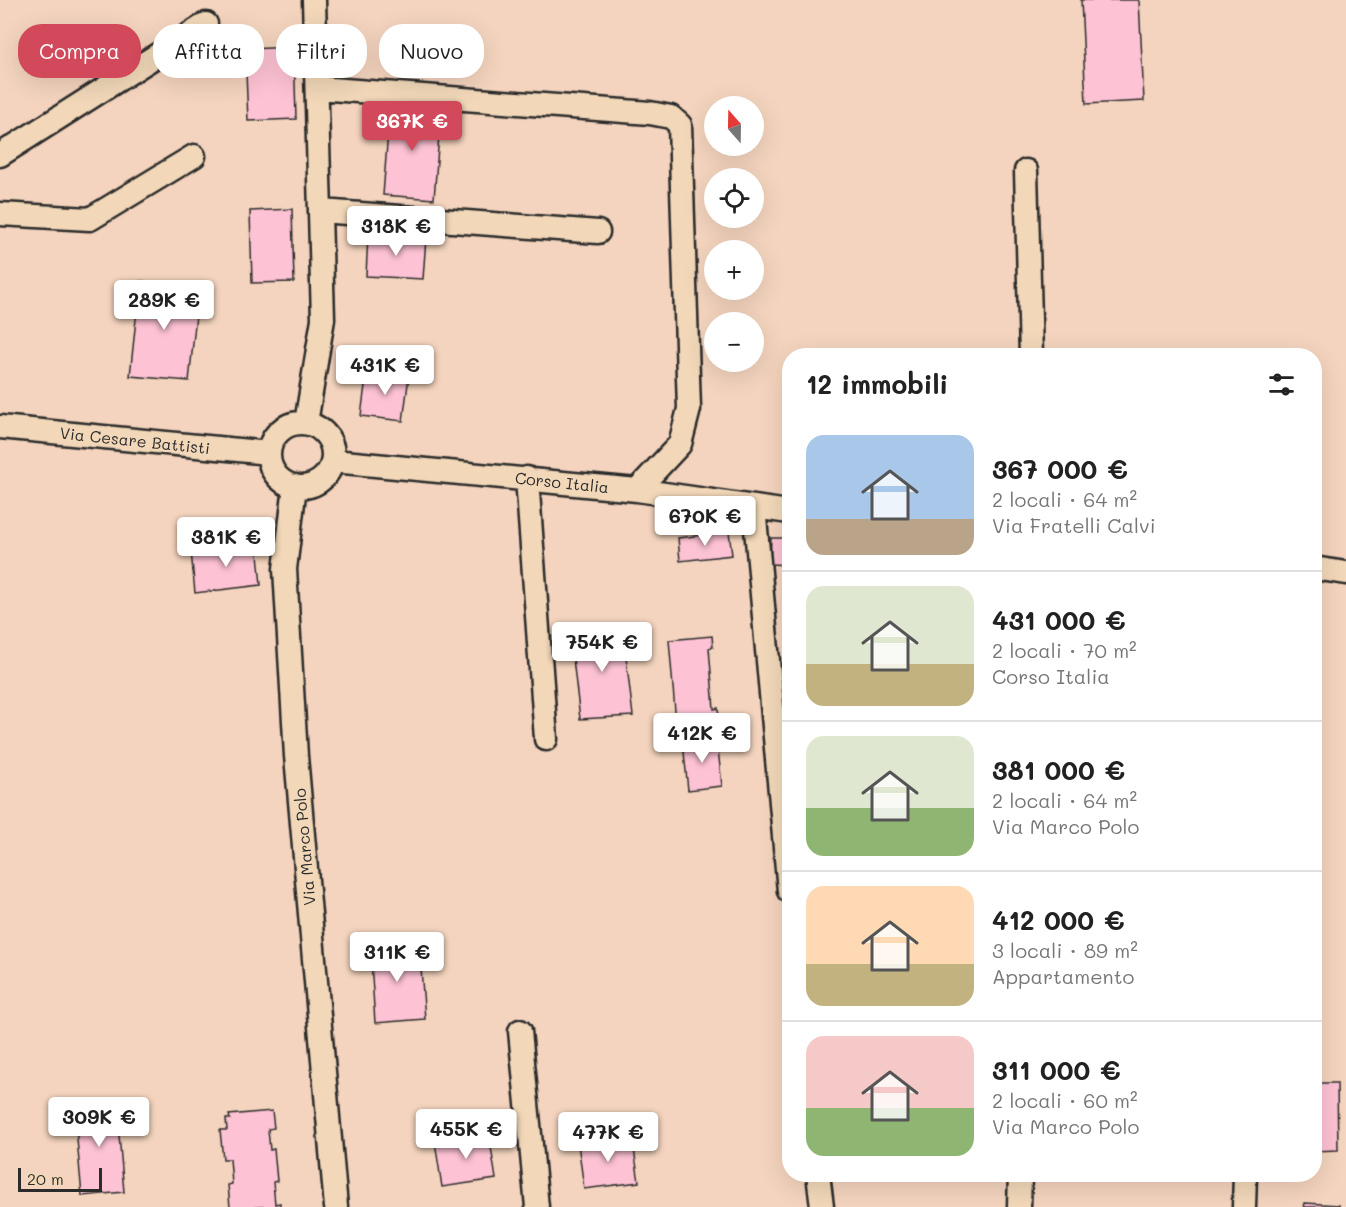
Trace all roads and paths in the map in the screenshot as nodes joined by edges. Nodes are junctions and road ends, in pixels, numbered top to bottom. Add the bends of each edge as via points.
1 (314, 0) edge
2 (153, 58) edge
3 (317, 88) junction
4 (0, 155) edge
5 (194, 156) dead end
6 (1026, 171) dead end
7 (321, 211) junction
8 (0, 214) edge
9 (598, 232) dead end
10 (1031, 348) edge
11 (306, 423) junction
12 (0, 427) edge
13 (269, 453) junction
14 (333, 461) junction
15 (527, 478) junction
16 (295, 486) junction
17 (637, 490) junction
18 (754, 507) junction
19 (782, 511) edge
20 (1322, 569) edge
21 (1346, 573) edge
22 (546, 739) dead end
23 (782, 814) edge
24 (520, 1031) dead end
25 (819, 1182) edge
26 (1020, 1182) edge
27 (1245, 1182) edge
28 (336, 1207) edge
29 (537, 1207) edge
30 (822, 1207) edge
31 (1019, 1207) edge
32 (1245, 1207) edge

1 - 3 street
2 - 4 street
3 - 7 street
3 - 17 street via 650,114 670,117 680,125 689,409 680,444
5 - 8 street via 90,219
6 - 10 street
7 - 9 street
7 - 11 street via 324,319
11 - 13 street via 280,431
11 - 14 street via 327,436
12 - 13 street, Via Cesare Battisti
13 - 16 street via 278,477
14 - 15 street, Corso Italia
14 - 16 street via 319,482
15 - 17 street, Corso Italia
15 - 22 street
16 - 28 street, Via Marco Polo via 287,532 285,581 296,756
17 - 18 street, Corso Italia
18 - 19 street, Corso Italia
18 - 23 street
20 - 21 street
24 - 29 street
25 - 30 street
26 - 31 street
27 - 32 street

